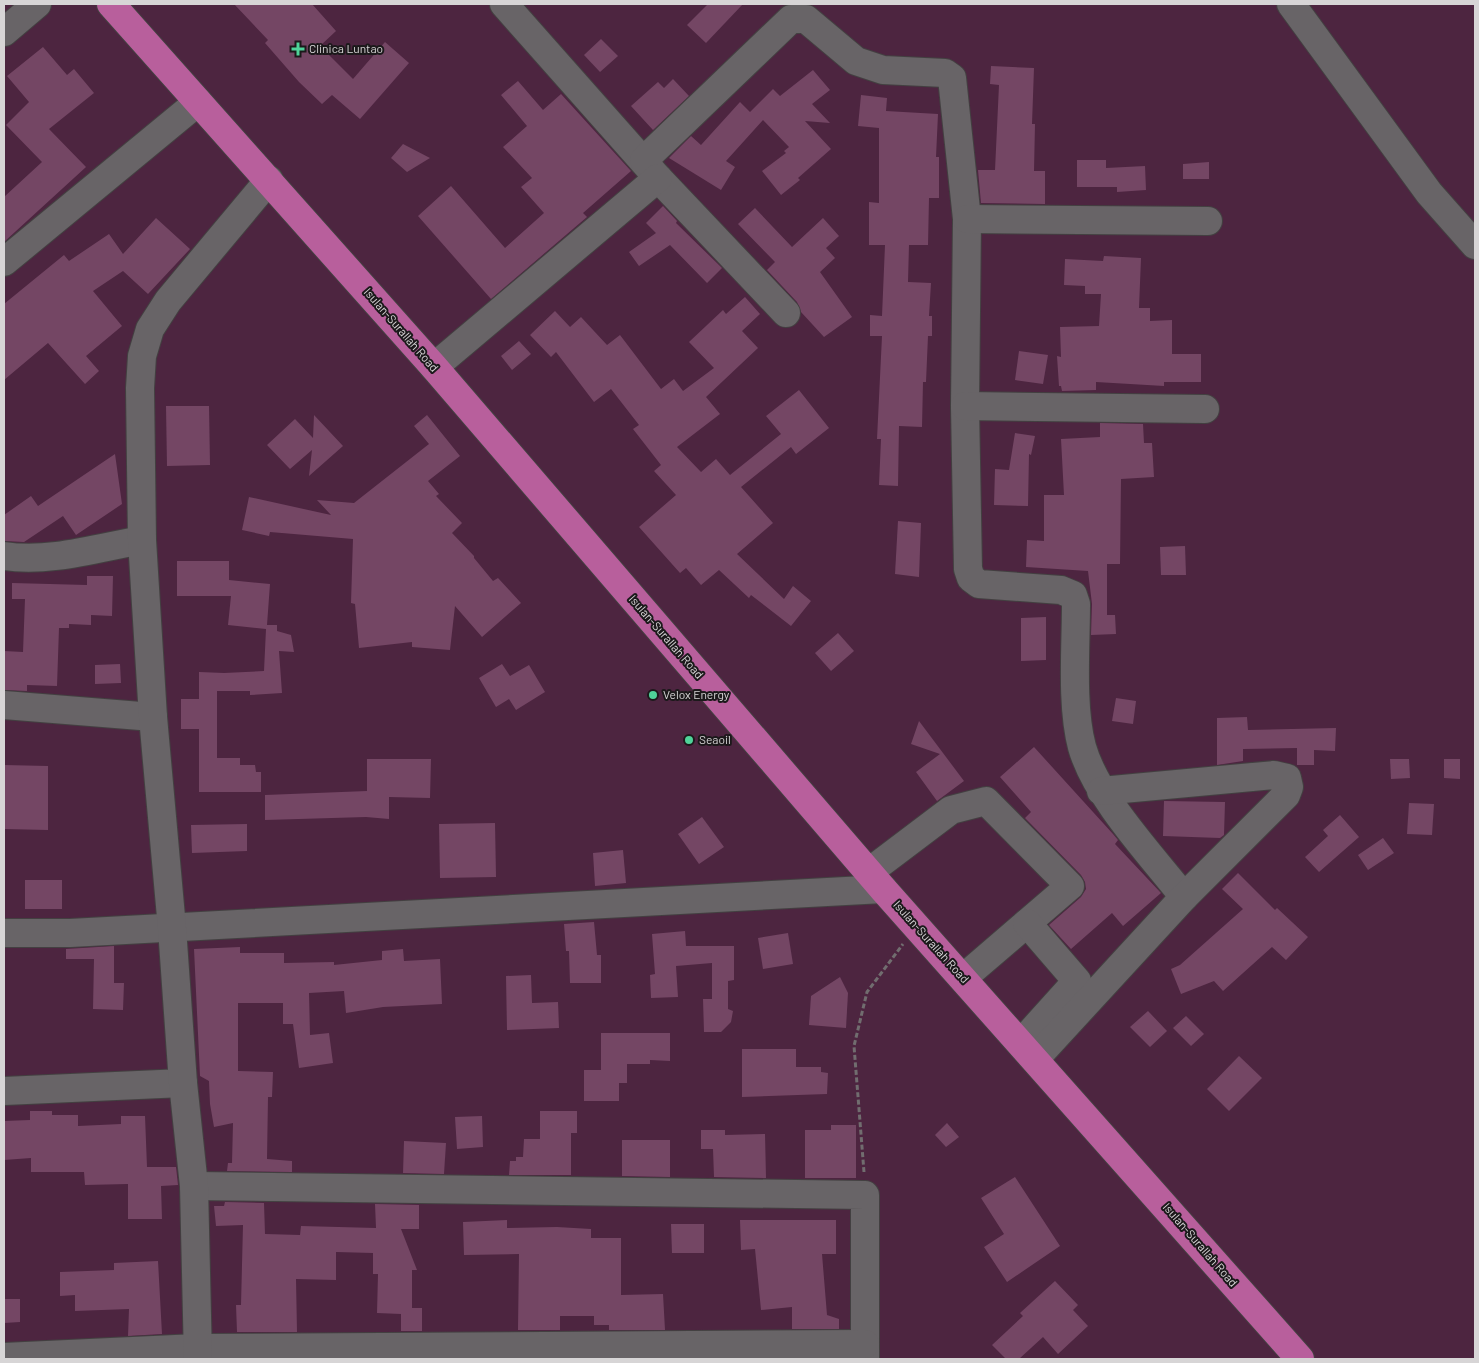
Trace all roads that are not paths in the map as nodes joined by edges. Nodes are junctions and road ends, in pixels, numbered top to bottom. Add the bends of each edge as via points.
1 (37, 4) edge
2 (111, 4) edge
3 (504, 4) edge
4 (1290, 4) edge
5 (4, 32) edge
6 (198, 102) junction
7 (651, 169) junction
8 (269, 180) junction
9 (966, 219) junction
10 (1208, 221) dead end
11 (1475, 245) edge
12 (4, 262) edge
13 (786, 313) dead end
14 (434, 367) junction
15 (965, 406) junction
16 (1205, 409) dead end
17 (142, 540) junction
18 (4, 556) edge
19 (4, 705) edge
20 (153, 717) junction
21 (1101, 791) junction
22 (876, 880) junction
23 (1184, 897) junction
24 (1027, 923) junction
25 (172, 928) junction
26 (4, 932) edge
27 (963, 978) junction
28 (1028, 1051) junction
29 (183, 1083) junction
30 (4, 1091) edge
31 (194, 1186) junction
32 (865, 1352) edge
33 (197, 1353) edge
34 (4, 1357) edge
35 (1300, 1359) edge

1 - 5 street
2 - 6 highway, Isulan-Surallah Road
3 - 7 street
4 - 11 street via 1429,193
6 - 8 highway, Isulan-Surallah Road
6 - 12 street
7 - 9 street via 791,19 806,19 856,61 883,70 945,73 952,78
7 - 13 street
7 - 14 street
8 - 14 highway, Isulan-Surallah Road
8 - 17 street via 168,301 150,328 142,356 140,388
9 - 10 street
9 - 15 street
14 - 22 highway, Isulan-Surallah Road
15 - 16 street
15 - 21 street via 966,553 971,578 979,584 1061,590 1073,596 1076,604 1077,719 1082,747
17 - 18 street via 24,559
17 - 20 street
19 - 20 street
20 - 25 street
21 - 23 street
21 - 23 street via 1274,775 1287,778 1290,787 1286,795
22 - 24 street via 951,810 986,801 1070,886
22 - 25 street
22 - 27 highway, Isulan-Surallah Road
23 - 28 street
24 - 27 street
24 - 28 street via 1077,981
25 - 26 street via 70,933
25 - 29 street
27 - 28 highway, Isulan-Surallah Road
28 - 35 highway, Isulan-Surallah Road
29 - 30 street
29 - 31 street
31 - 32 street via 865,1195
31 - 33 street
32 - 33 street
33 - 34 street

